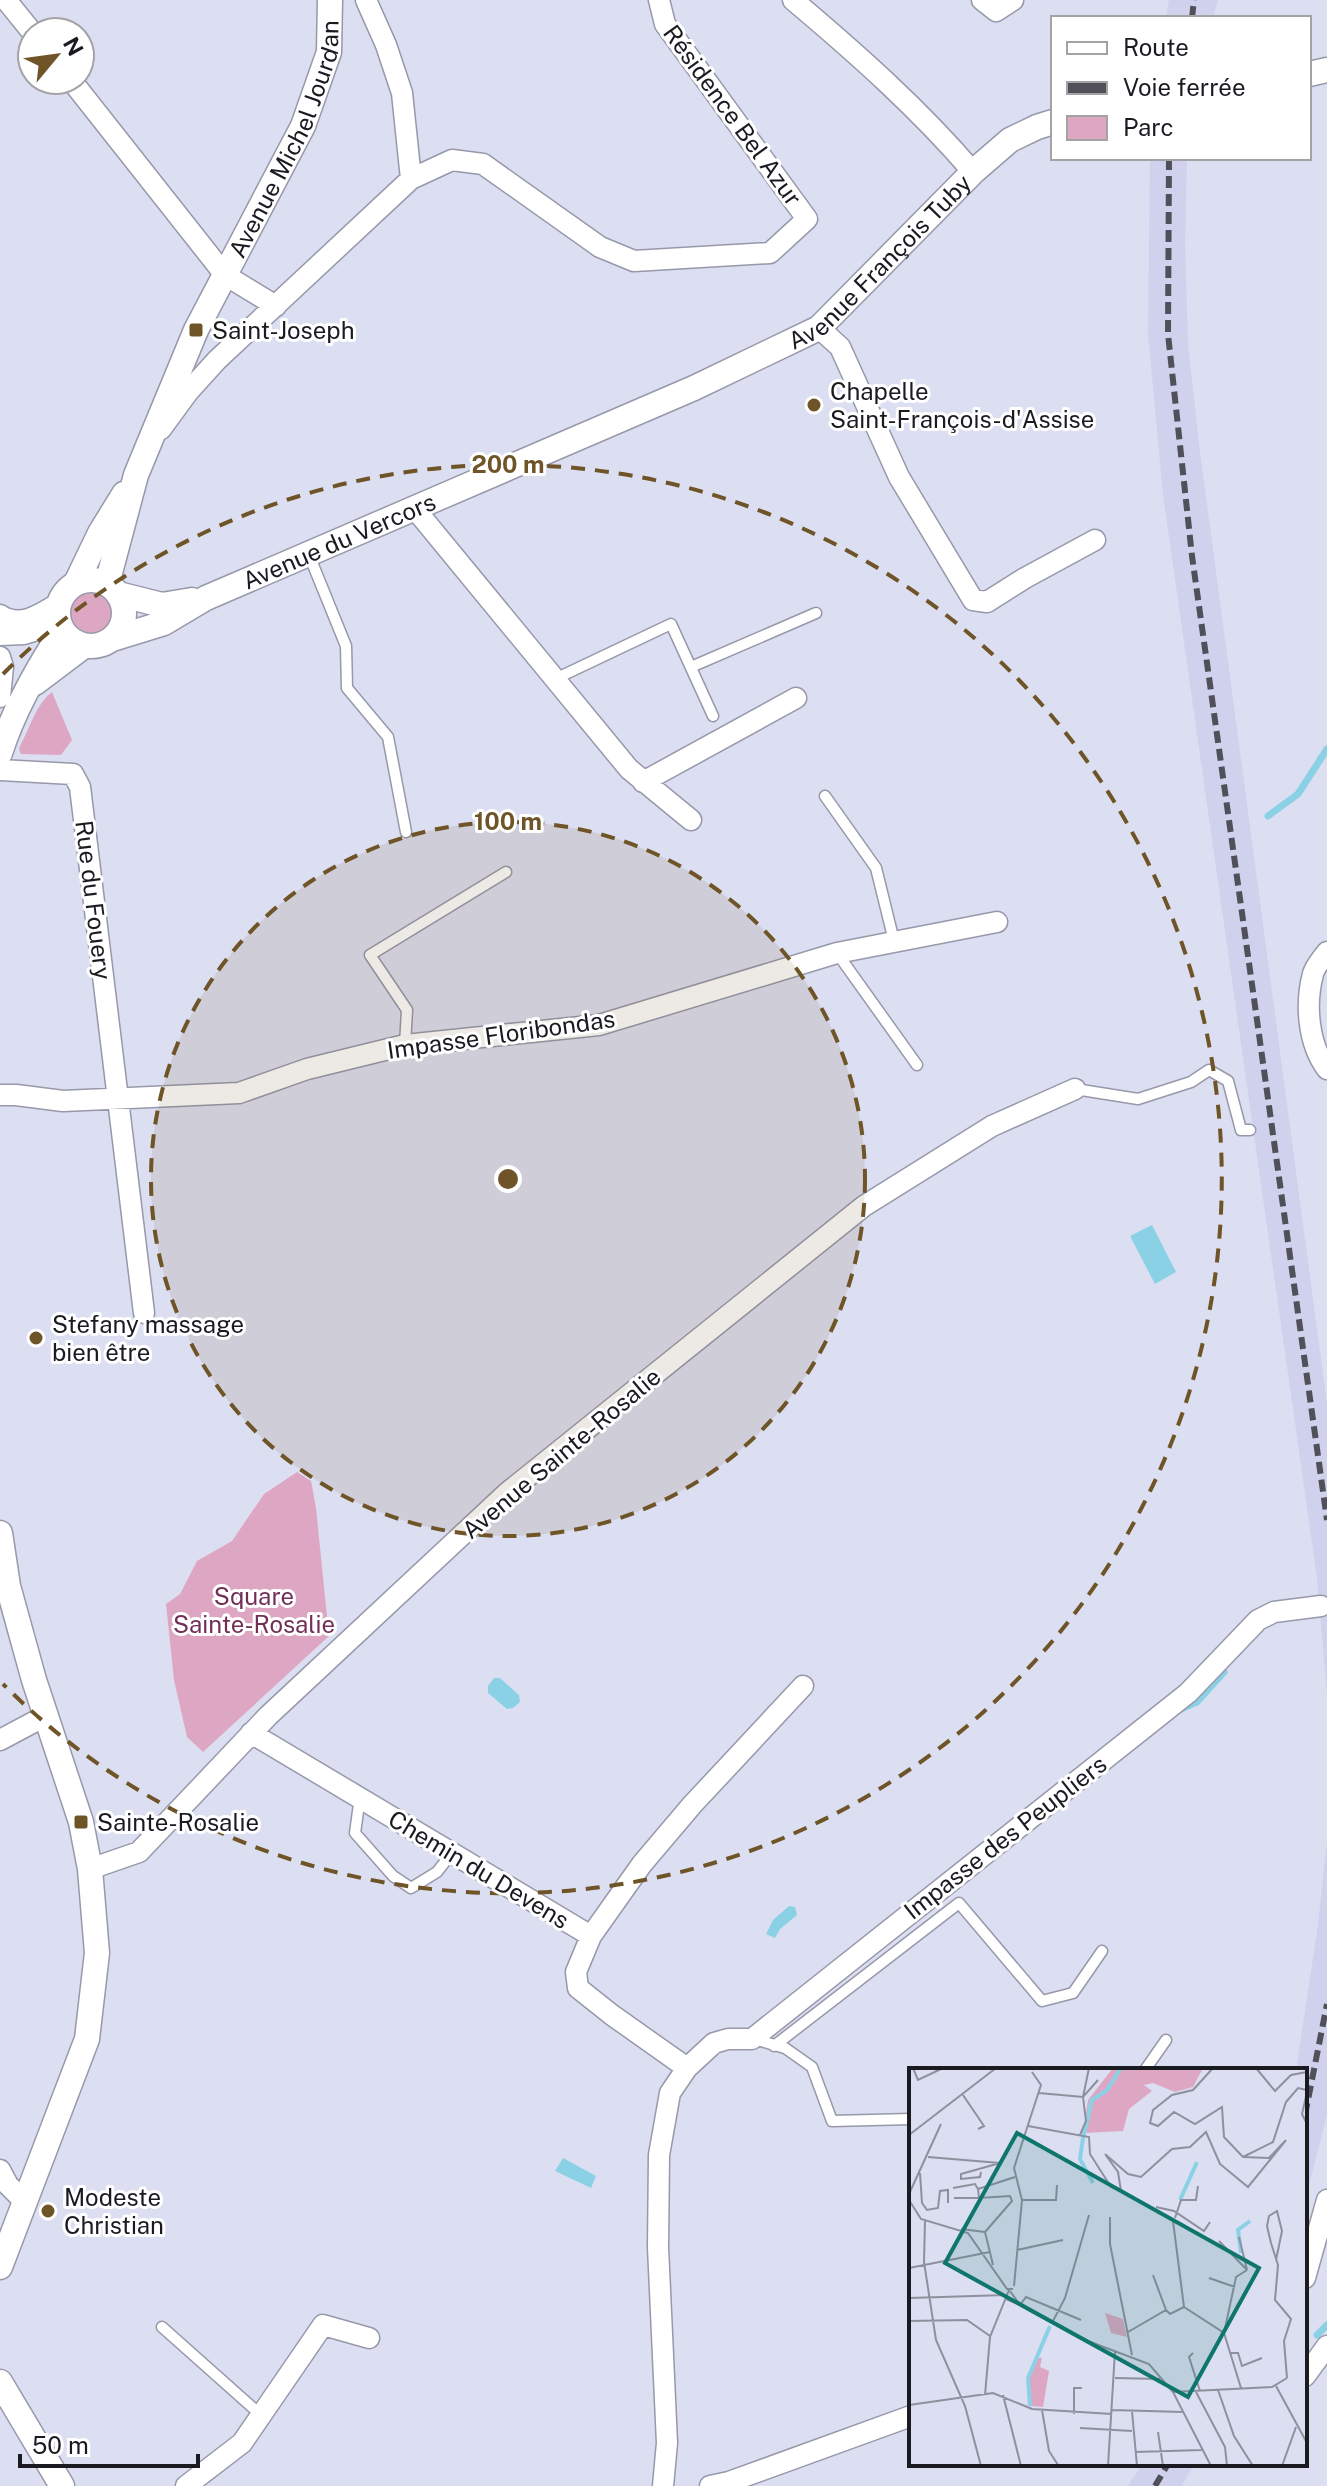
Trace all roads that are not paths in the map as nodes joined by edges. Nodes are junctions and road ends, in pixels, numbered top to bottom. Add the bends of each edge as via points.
1 (6, 0) edge
2 (330, 0) edge
3 (366, 0) edge
4 (659, 0) edge
5 (793, 0) edge
6 (982, 0) edge
7 (1013, 0) edge
8 (19, 16) edge
9 (84, 96) edge
10 (1051, 123) edge
11 (973, 172) junction
12 (411, 179) junction
13 (225, 275) junction
14 (276, 306) junction
15 (819, 328) junction
16 (694, 388) joint
17 (149, 446) junction
18 (136, 475) junction
19 (415, 509) junction
20 (1095, 540) dead end
21 (308, 553) junction
22 (76, 583) junction
23 (113, 589) junction
24 (206, 598) junction
25 (816, 613) dead end
26 (0, 615) edge
27 (60, 619) junction
28 (0, 635) edge
29 (112, 639) junction
30 (84, 646) junction
31 (0, 657) edge
32 (691, 667) junction
33 (555, 679) junction
34 (27, 688) junction
35 (0, 697) edge
36 (796, 698) dead end
37 (713, 716) dead end
38 (0, 753) edge
39 (0, 770) edge
40 (643, 782) junction
41 (825, 796) dead end
42 (691, 820) dead end
43 (406, 832) dead end
44 (506, 872) dead end
45 (997, 922) dead end
46 (894, 941) junction
47 (1327, 952) edge
48 (837, 953) junction
49 (405, 1045) junction
50 (917, 1065) dead end
51 (1327, 1069) edge
52 (1075, 1089) joint
53 (0, 1095) edge
54 (119, 1100) junction
55 (1250, 1130) dead end
56 (144, 1313) dead end
57 (0, 1533) edge
58 (1321, 1606) dead end
59 (803, 1686) dead end
60 (45, 1716) junction
61 (251, 1733) junction
62 (0, 1740) edge
63 (360, 1797) junction
64 (451, 1854) junction
65 (90, 1869) junction
66 (591, 1936) junction
67 (1102, 1951) dead end
68 (752, 2039) junction
69 (1166, 2040) dead end
70 (774, 2046) junction
71 (687, 2068) junction
72 (1146, 2068) edge
73 (909, 2119) edge
74 (0, 2170) edge
75 (1327, 2200) edge
76 (25, 2202) junction
77 (0, 2267) edge
78 (1307, 2271) edge
79 (162, 2327) dead end
80 (369, 2338) dead end
81 (1327, 2346) edge
82 (1307, 2373) edge
83 (0, 2382) edge
84 (262, 2416) junction
85 (909, 2417) edge
86 (62, 2486) edge
87 (186, 2486) edge
88 (663, 2486) edge
89 (710, 2486) edge

1 - 8 street
2 - 13 street, Avenue Michel Jourdan via 329,52 303,126
3 - 12 street, Avenue Michel Jourdan via 402,93
4 - 12 street, Résidence Bel Azur via 665,24 807,219 770,253 634,261 600,247 483,164 452,160
5 - 11 street via 852,49
6 - 7 street via 996,11
9 - 13 street
10 - 11 street, Avenue François Tuby via 1010,140
11 - 15 street, Avenue François Tuby
12 - 14 street
13 - 14 street, Avenue Michel Jourdan
13 - 17 street, Avenue Michel Jourdan via 196,330
14 - 17 street via 217,360
15 - 16 street, Avenue François Tuby
15 - 20 street via 840,347 899,477 973,600 987,602
16 - 19 street, Avenue du Vercors
17 - 18 street, Avenue Michel Jourdan
18 - 22 street, Avenue Michel Jourdan
18 - 23 street, Avenue Michel Jourdan
19 - 21 street, Avenue du Vercors
19 - 33 street
21 - 24 street, Avenue du Vercors
21 - 43 lane via 346,646 347,688 388,737
22 - 23 street via 97,580
22 - 27 street via 63,595
23 - 24 street, Avenue du Vercors via 162,605
23 - 29 street via 124,613
24 - 29 street, Avenue du Vercors via 164,623
25 - 32 lane
26 - 27 street via 21,621 39,615
27 - 28 street via 24,634
27 - 30 street
27 - 34 street
29 - 30 street
30 - 34 street
31 - 35 street
32 - 33 lane via 671,624
32 - 37 lane
33 - 40 street
34 - 38 street
36 - 40 street
39 - 54 street, Rue du Fouery via 73,774 80,787
40 - 42 street
41 - 46 lane via 876,868
44 - 49 lane via 370,955 407,1010
45 - 46 street, Impasse Floribondas
46 - 48 street, Impasse Floribondas
47 - 51 street via 1313,971 1308,1013
48 - 49 street, Impasse Floribondas via 599,1025
48 - 50 lane
49 - 54 street, Impasse Floribondas via 307,1069 239,1093
52 - 55 lane via 1138,1099 1191,1082 1209,1070 1228,1081 1241,1130
52 - 61 street, Avenue Sainte-Rosalie via 992,1126 864,1206 507,1493
53 - 54 street, Impasse Floribondas
54 - 56 street
57 - 60 street via 8,1586
58 - 68 street, Impasse des Peupliers via 1274,1612 1258,1620 1188,1693
59 - 66 street via 692,1805
60 - 62 street
60 - 65 street via 81,1822
61 - 63 street, Chemin du Devens
61 - 65 street, Avenue Sainte-Rosalie via 139,1852
63 - 64 street, Chemin du Devens
63 - 64 lane via 355,1833 393,1876 411,1888 437,1872
64 - 66 street, Chemin du Devens
65 - 76 street via 97,1953 87,2039
66 - 71 street, Chemin du Devens via 576,1972 578,1988
67 - 70 lane via 1073,1993 1042,2001 959,1903
68 - 70 lane
68 - 71 street via 714,2043
69 - 72 lane
70 - 73 lane via 812,2067 832,2121
71 - 88 street via 670,2093 659,2155 667,2443
74 - 76 street
75 - 78 street
76 - 77 street
79 - 84 lane
80 - 84 street via 323,2325
81 - 82 street
83 - 86 street
84 - 87 street via 242,2443
85 - 89 street

